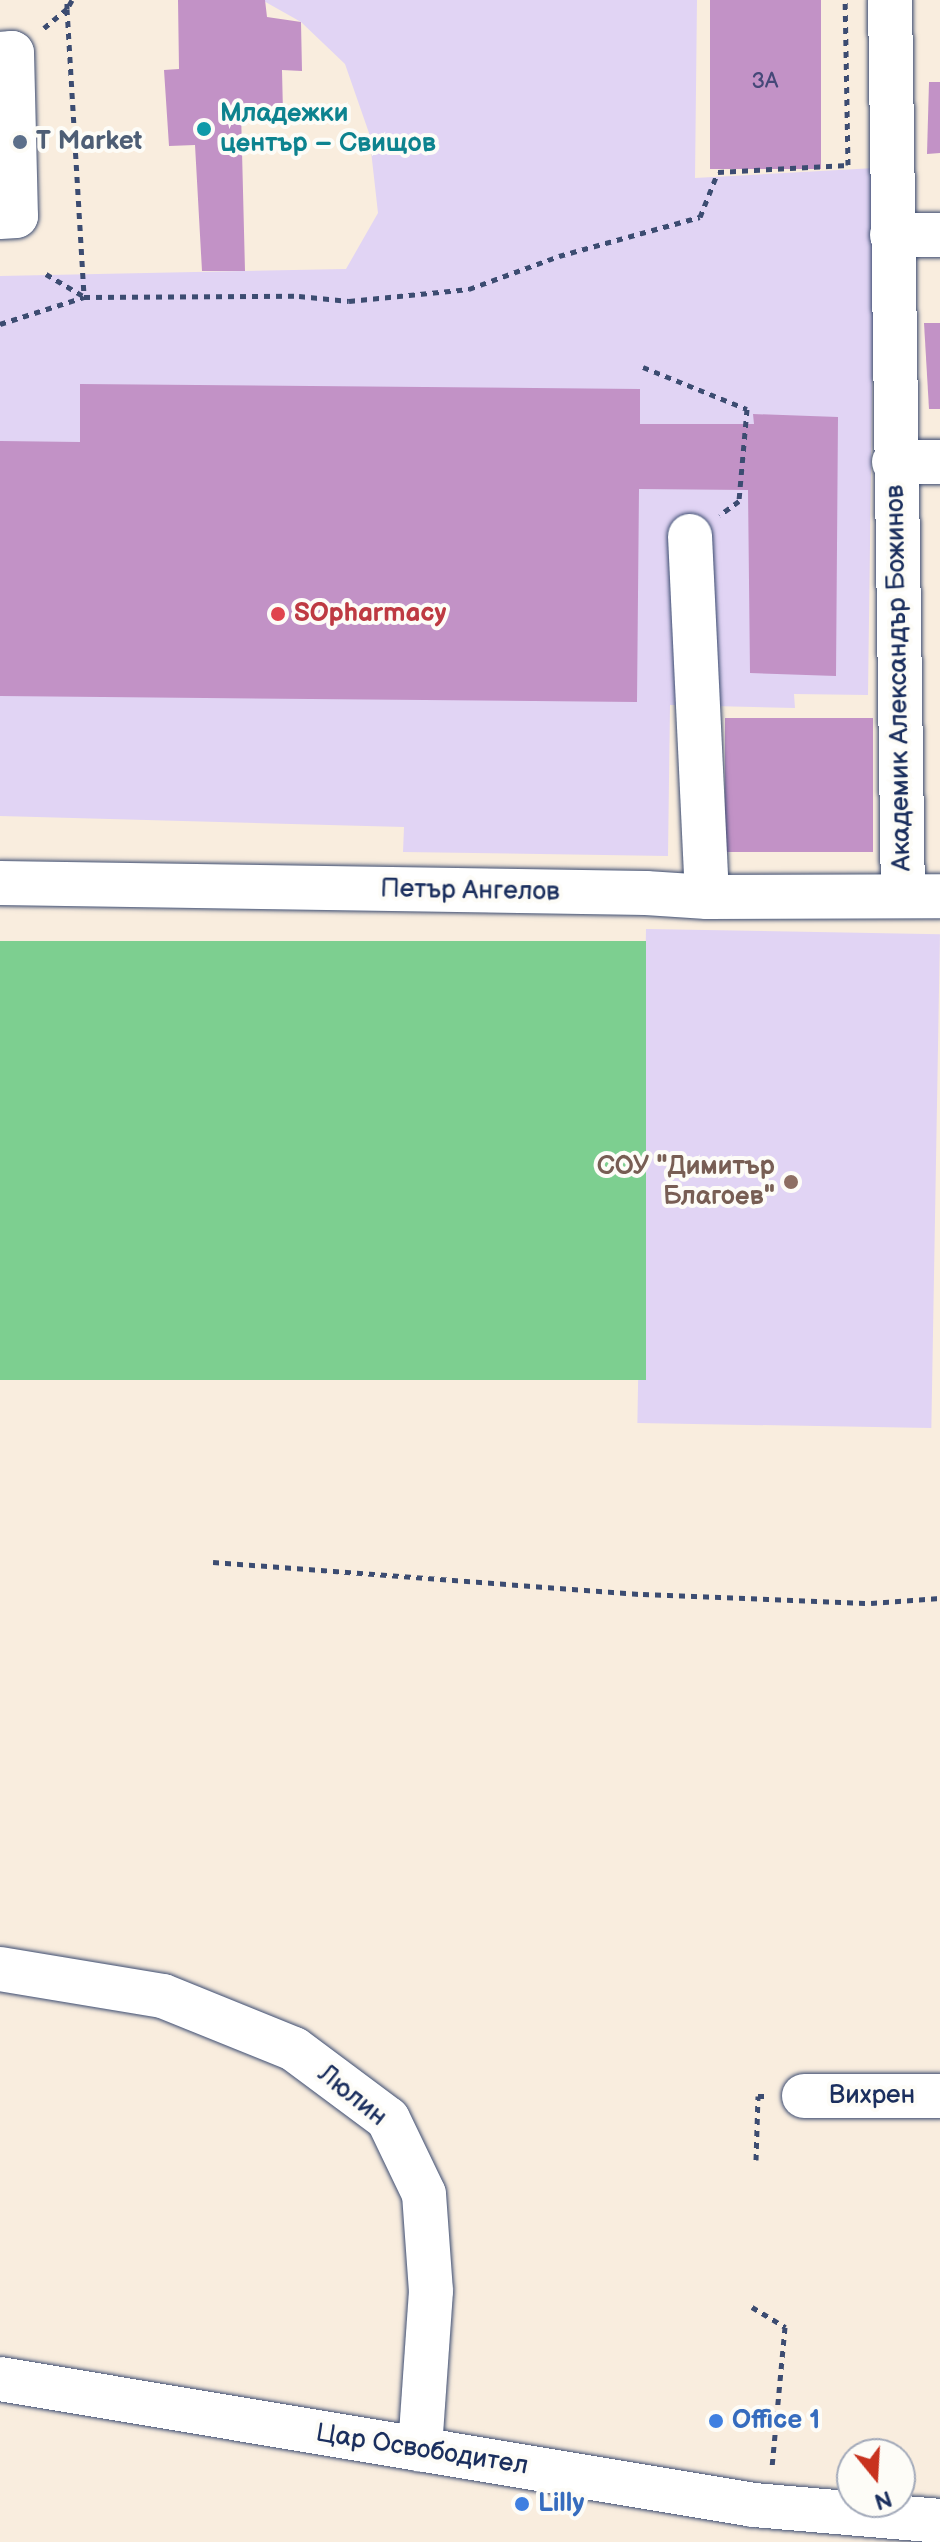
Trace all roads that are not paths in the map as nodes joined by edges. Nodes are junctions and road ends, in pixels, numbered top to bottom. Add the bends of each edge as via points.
1 (890, 0) edge
2 (0, 54) edge
3 (0, 217) edge
4 (892, 235) junction
5 (940, 235) edge
6 (894, 462) junction
7 (940, 462) edge
8 (690, 536) road end
9 (0, 883) edge
10 (922, 895) edge
11 (707, 897) junction
12 (0, 1969) edge
13 (804, 2096) dead end
14 (940, 2096) edge
15 (0, 2379) edge
16 (420, 2450) junction
17 (761, 2506) edge
18 (940, 2521) edge

1 - 4 street, Академик Александър Божинов
2 - 3 street via 12,53 16,216
4 - 5 street
4 - 6 street, Академик Александър Божинов
6 - 7 street, Академик Александър Божинов
6 - 10 street, Академик Александър Божинов
8 - 11 street
9 - 11 street, Петър Ангелов
10 - 11 street, Петър Ангелов
12 - 16 street, Люлин via 163,1996 294,2049 388,2119 424,2194 431,2291
13 - 14 street, Вихрен
15 - 16 street, Цар Освободител
16 - 17 street, Цар Освободител
17 - 18 street, Цар Освободител

